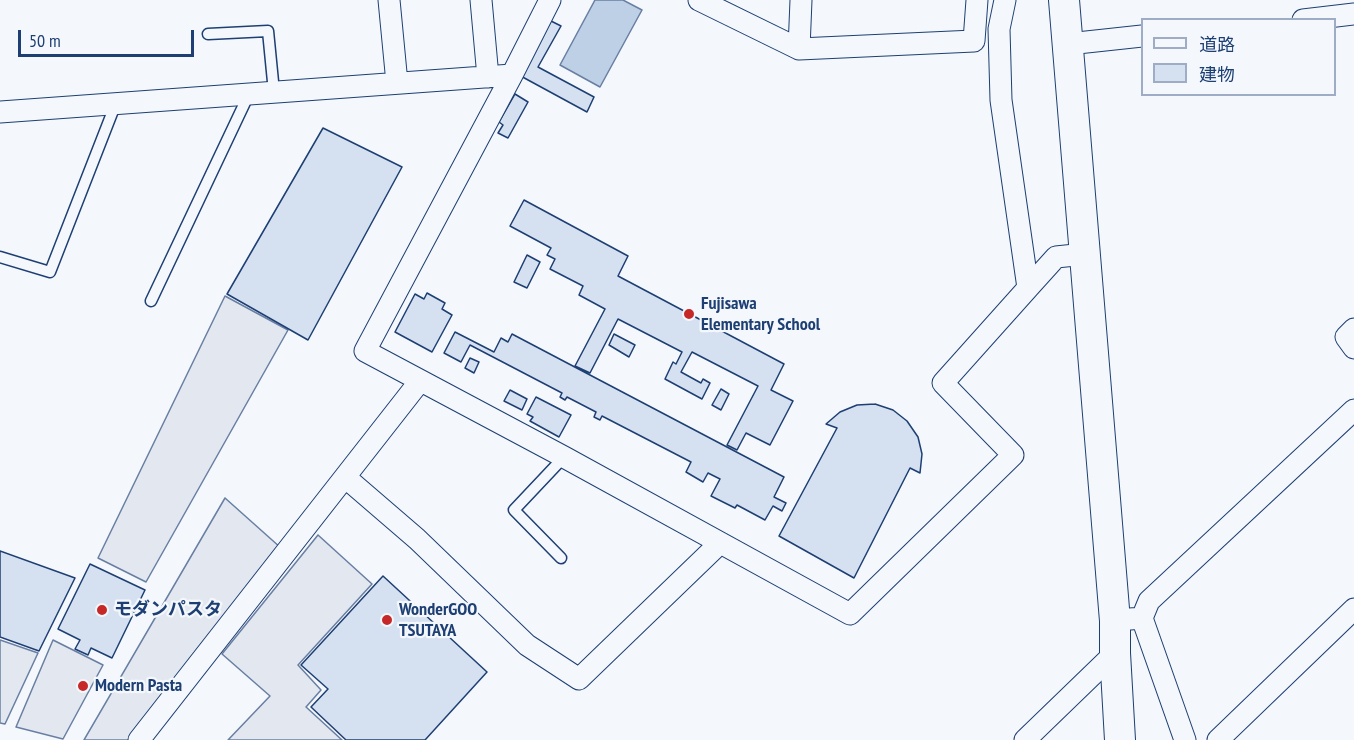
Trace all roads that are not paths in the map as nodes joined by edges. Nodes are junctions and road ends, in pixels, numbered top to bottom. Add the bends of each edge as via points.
1 (389, 0) edge
2 (482, 0) edge
3 (550, 0) edge
4 (801, 0) edge
5 (977, 0) edge
6 (1005, 0) edge
7 (1064, 0) edge
8 (707, 2) edge
9 (1354, 14) edge
10 (1321, 18) edge
11 (208, 34) dead end
12 (1141, 36) edge
13 (1068, 44) junction
14 (799, 49) junction
15 (512, 75) junction
16 (488, 77) junction
17 (397, 83) junction
18 (274, 92) junction
19 (249, 94) junction
20 (116, 103) junction
21 (0, 112) edge
22 (1085, 255) junction
23 (0, 257) edge
24 (1028, 288) junction
25 (151, 301) dead end
26 (1354, 329) edge
27 (1354, 348) edge
28 (420, 381) junction
29 (1350, 418) edge
30 (564, 458) junction
31 (345, 477) junction
32 (720, 543) junction
33 (561, 558) dead end
34 (1354, 609) edge
35 (1128, 619) junction
36 (1115, 653) junction
37 (139, 740) edge
38 (1025, 740) edge
39 (1120, 740) edge
40 (1185, 740) edge
41 (1218, 740) edge

1 - 17 street
2 - 16 street
3 - 15 street
4 - 14 street
5 - 14 street via 974,41
6 - 24 street via 999,29 1001,100
7 - 13 street
8 - 14 street
9 - 10 street
11 - 18 lane via 268,31
12 - 13 street
13 - 22 street
15 - 16 street
15 - 28 street via 364,351
16 - 17 street
17 - 18 street
18 - 19 street
19 - 20 street
19 - 25 lane
20 - 21 street
20 - 23 lane via 50,272
22 - 24 street via 1056,257
22 - 35 street
24 - 32 street via 943,383 1013,455 849,614
26 - 27 street via 1346,337
28 - 30 street
28 - 31 street
29 - 35 street
30 - 32 street
30 - 33 lane via 514,510
31 - 32 street via 417,539 526,645 579,679
31 - 37 street
34 - 41 street
35 - 36 street
35 - 40 street
36 - 38 street
36 - 39 street

